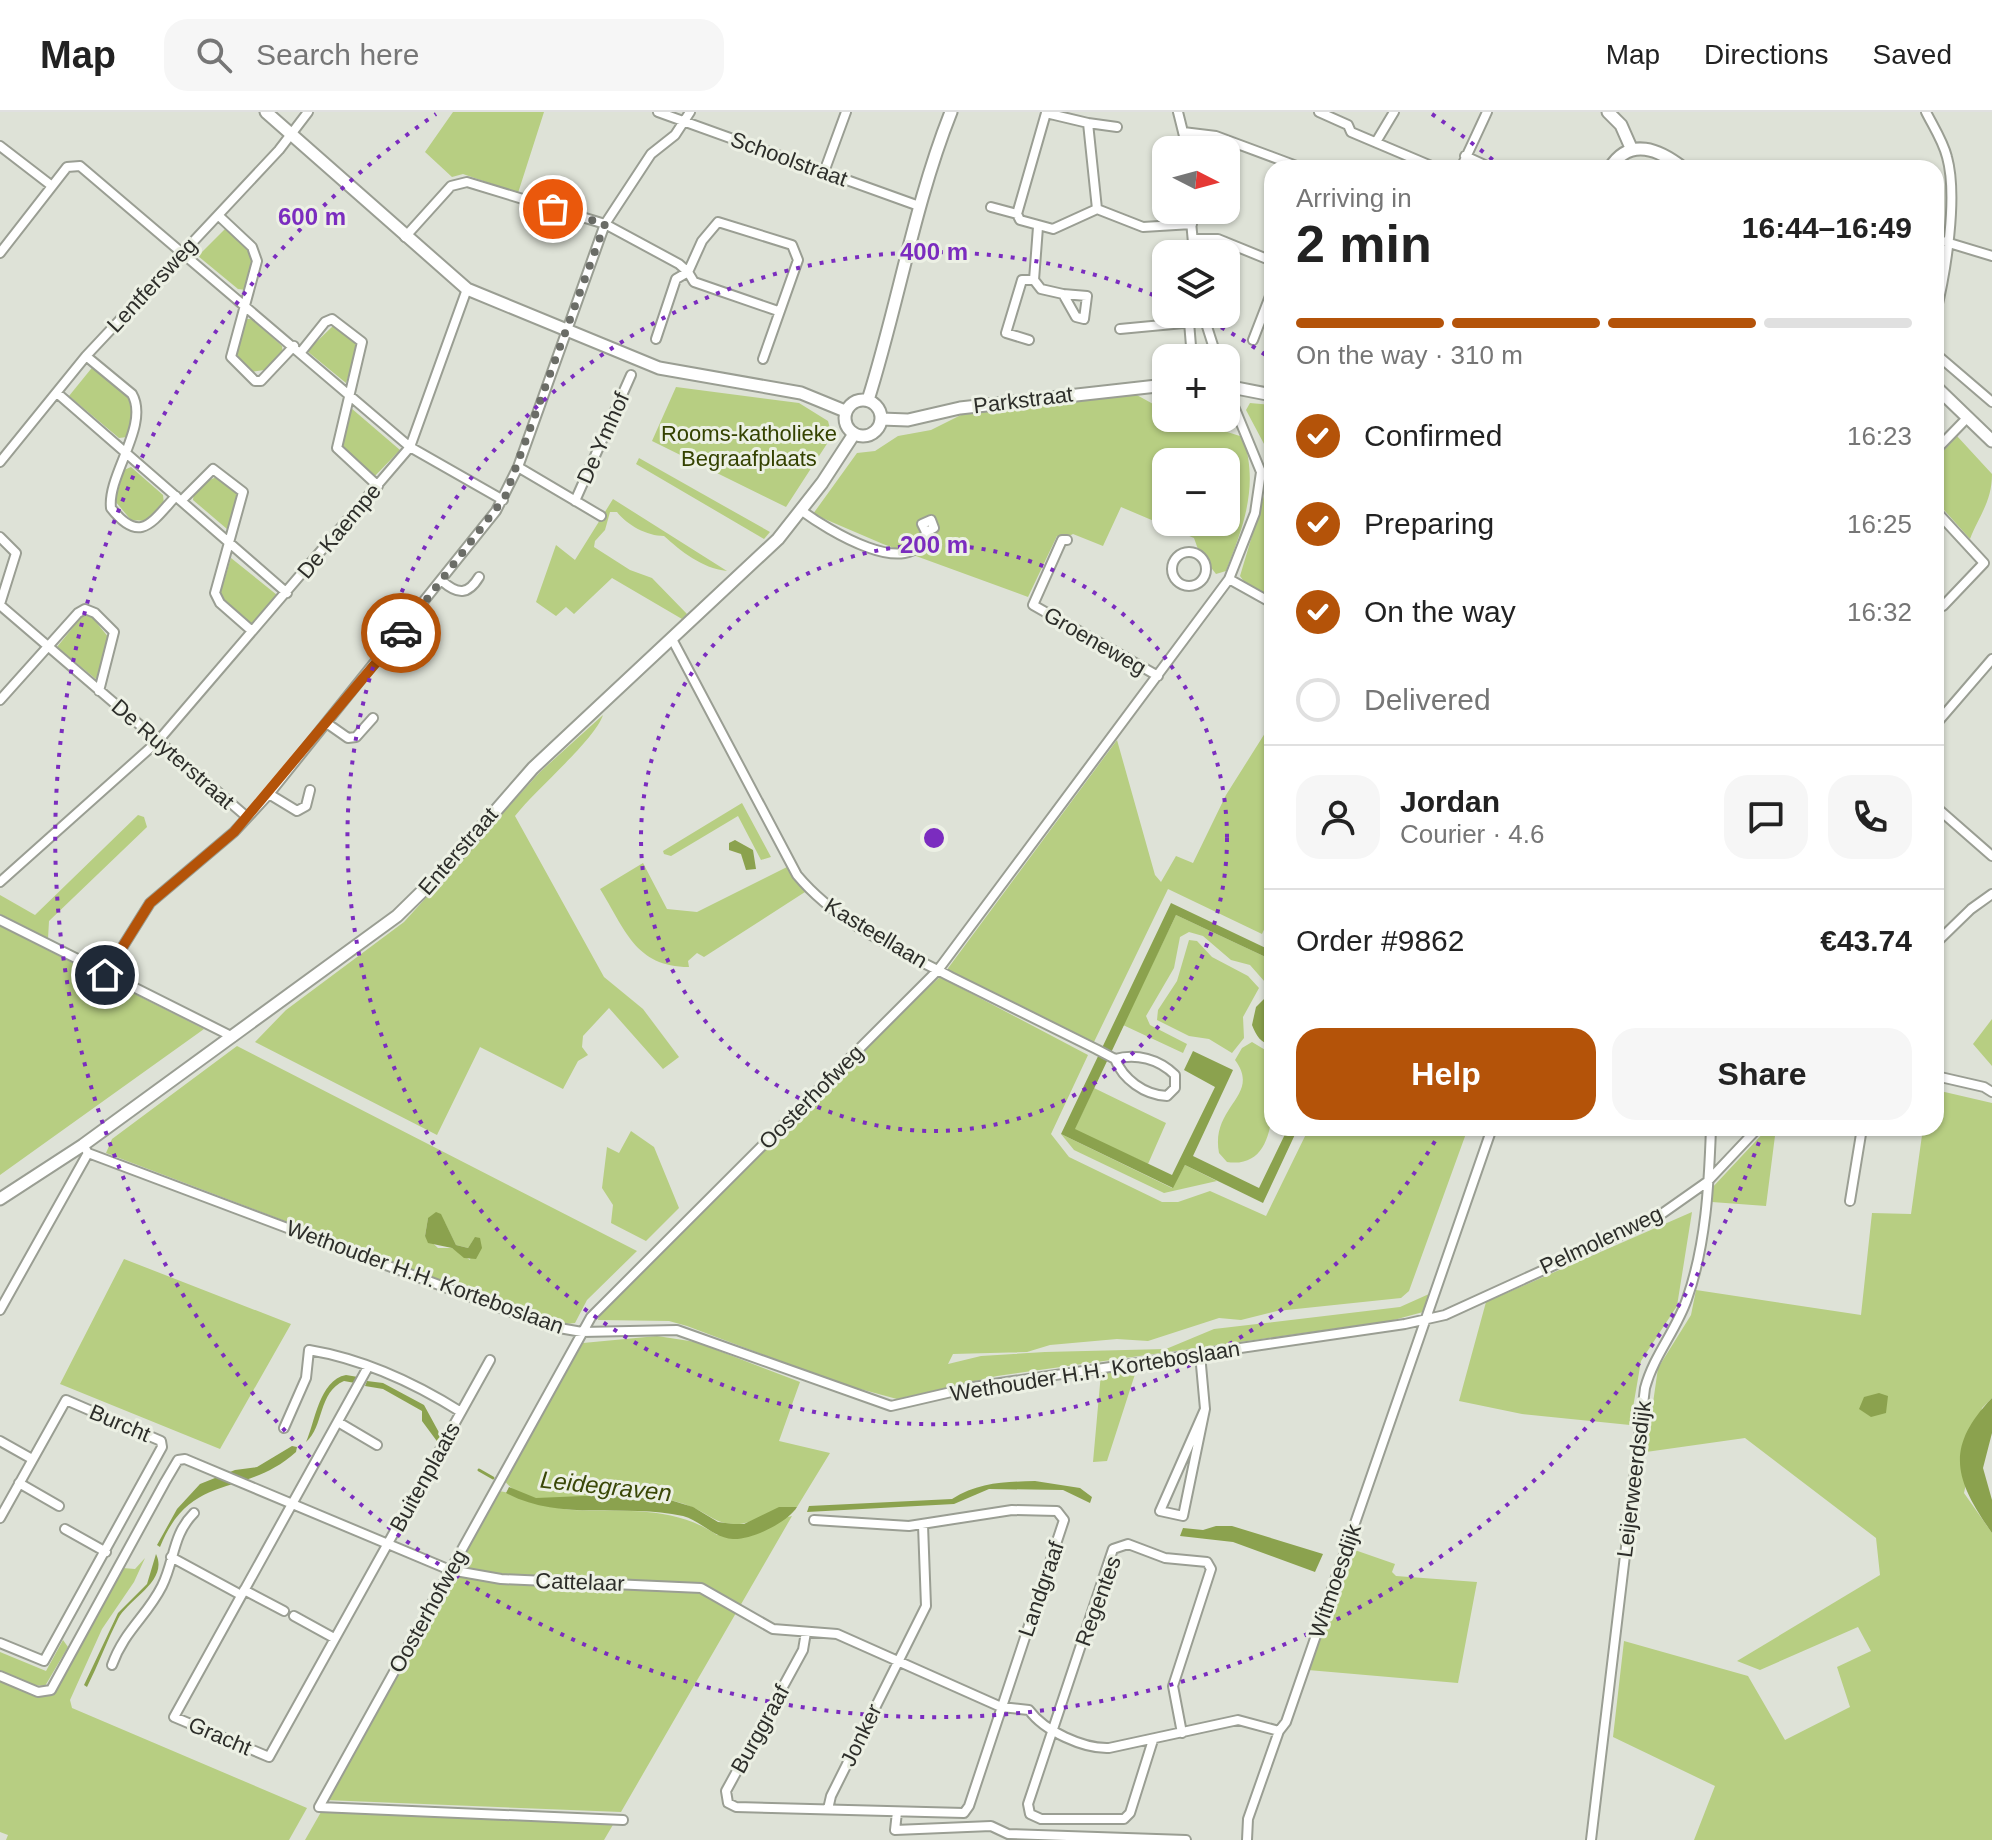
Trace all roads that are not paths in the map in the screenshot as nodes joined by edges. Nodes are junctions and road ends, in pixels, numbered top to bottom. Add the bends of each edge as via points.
1 (266, 112) edge
2 (308, 112) edge
3 (658, 112) edge
4 (690, 112) edge
5 (846, 112) edge
6 (951, 112) edge
7 (1178, 112) edge
8 (1394, 112) edge
9 (1487, 112) edge
10 (1608, 112) edge
11 (1926, 112) edge
12 (1324, 113) edge
13 (685, 121) junction
14 (1088, 123) junction
15 (1117, 127) dead end
16 (1183, 132) junction
17 (292, 135) junction
18 (1183, 136) edge
19 (1376, 142) junction
20 (0, 146) edge
21 (1632, 150) junction
22 (1465, 156) junction
23 (1280, 160) edge
24 (1418, 160) edge
25 (1464, 160) edge
26 (1474, 160) edge
27 (1615, 160) edge
28 (1670, 160) edge
29 (824, 172) junction
30 (52, 186) junction
31 (919, 206) junction
32 (991, 207) dead end
33 (1097, 209) junction
34 (1017, 214) junction
35 (219, 216) junction
36 (605, 224) junction
37 (1192, 224) joint
38 (1038, 227) junction
39 (405, 237) junction
40 (1194, 239) joint
41 (1944, 241) edge
42 (1949, 242) junction
43 (182, 252) junction
44 (0, 253) edge
45 (1992, 256) edge
46 (1264, 258) edge
47 (1944, 269) edge
48 (688, 272) junction
49 (1034, 280) junction
50 (467, 289) junction
51 (1063, 294) dead end
52 (245, 304) junction
53 (778, 311) junction
54 (1264, 312) edge
55 (1152, 326) edge
56 (566, 327) junction
57 (1120, 329) dead end
58 (656, 339) dead end
59 (1029, 340) dead end
60 (1253, 340) dead end
61 (297, 349) junction
62 (86, 356) junction
63 (763, 359) dead end
64 (1944, 361) edge
65 (631, 375) dead end
66 (1152, 387) edge
67 (1240, 389) edge
68 (57, 393) junction
69 (1264, 393) edge
70 (349, 394) junction
71 (1944, 394) edge
72 (868, 400) junction
73 (1992, 402) edge
74 (845, 411) junction
75 (1968, 417) junction
76 (881, 419) junction
77 (1240, 420) edge
78 (854, 434) junction
79 (1992, 441) edge
80 (1944, 442) edge
81 (410, 447) junction
82 (126, 453) junction
83 (0, 462) edge
84 (518, 467) junction
85 (378, 486) junction
86 (179, 498) junction
87 (503, 500) junction
88 (575, 501) junction
89 (802, 511) junction
90 (601, 516) dead end
91 (1944, 520) edge
92 (926, 532) dead end
93 (0, 537) edge
94 (1067, 540) dead end
95 (231, 544) junction
96 (1206, 573) junction
97 (479, 577) dead end
98 (1229, 579) junction
99 (442, 581) junction
100 (287, 593) junction
101 (1264, 599) edge
102 (0, 605) edge
103 (1944, 605) edge
104 (252, 631) junction
105 (672, 639) junction
106 (48, 647) junction
107 (422, 648) dead end
108 (384, 655) junction
109 (1992, 659) edge
110 (1158, 676) junction
111 (99, 691) junction
112 (0, 700) edge
113 (1944, 715) edge
114 (373, 718) dead end
115 (328, 724) junction
116 (158, 741) junction
117 (310, 790) dead end
118 (269, 794) junction
119 (1944, 814) edge
120 (247, 817) junction
121 (1992, 856) edge
122 (0, 882) edge
123 (1992, 894) edge
124 (0, 920) edge
125 (1944, 935) edge
126 (938, 970) junction
127 (105, 975) junction
128 (233, 1037) junction
129 (1115, 1059) junction
130 (1944, 1078) edge
131 (1992, 1092) edge
132 (1489, 1136) edge
133 (1710, 1136) edge
134 (1750, 1136) edge
135 (1861, 1136) edge
136 (86, 1149) junction
137 (1707, 1182) junction
138 (0, 1199) edge
139 (1850, 1201) dead end
140 (0, 1310) edge
141 (1424, 1321) junction
142 (582, 1332) junction
143 (1200, 1354) junction
144 (490, 1360) dead end
145 (368, 1367) junction
146 (1205, 1409) junction
147 (461, 1412) junction
148 (338, 1422) junction
149 (284, 1428) dead end
150 (0, 1441) edge
151 (377, 1445) dead end
152 (32, 1459) junction
153 (148, 1473) junction
154 (165, 1482) junction
155 (19, 1483) junction
156 (293, 1503) junction
157 (59, 1506) dead end
158 (194, 1513) dead end
159 (0, 1518) edge
160 (814, 1520) dead end
161 (923, 1525) junction
162 (65, 1529) dead end
163 (388, 1543) junction
164 (106, 1552) junction
165 (171, 1557) junction
166 (450, 1570) junction
167 (243, 1593) junction
168 (284, 1611) dead end
169 (294, 1616) dead end
170 (806, 1632) junction
171 (60, 1633) junction
172 (334, 1638) junction
173 (77, 1642) junction
174 (0, 1643) edge
175 (898, 1661) junction
176 (112, 1665) dead end
177 (0, 1676) edge
178 (1001, 1707) junction
179 (1053, 1729) junction
180 (1279, 1731) junction
181 (1182, 1733) junction
182 (1153, 1740) junction
183 (828, 1809) junction
184 (897, 1812) junction
185 (623, 1820) dead end
186 (1113, 1839) edge
187 (1186, 1840) edge
188 (1247, 1840) edge
189 (1591, 1840) edge

1 - 17 main road
2 - 17 street, Lentfersweg
3 - 13 street, Schoolstraat
4 - 13 street
5 - 29 street
6 - 31 main road
7 - 16 street
8 - 19 street
9 - 22 street
10 - 21 main road via 1621,125
11 - 42 street via 1948,158
12 - 19 street
13 - 29 street, Schoolstraat
13 - 36 street via 651,154
14 - 15 street
14 - 33 street
14 - 34 street via 1046,113
16 - 18 street
16 - 23 street via 1216,136
17 - 35 street, Lentfersweg
17 - 39 main road
19 - 24 street
20 - 30 street
21 - 27 main road
21 - 28 main road via 1653,149
22 - 25 street
22 - 26 street
29 - 31 street, Schoolstraat
30 - 43 street via 67,167 80,166
30 - 44 street
31 - 72 main road
32 - 34 street
33 - 37 street via 1143,227
33 - 38 street via 1053,229
34 - 38 street
35 - 43 street, Lentfersweg
35 - 52 street via 256,254
36 - 39 street via 464,182 451,186
36 - 48 street
36 - 56 street
37 - 40 street
38 - 49 street
39 - 50 main road
40 - 46 street via 1218,239
41 - 42 street
42 - 45 street
42 - 47 street
43 - 52 street
43 - 62 street, Lentfersweg
48 - 53 street via 694,282
48 - 53 street via 718,222 792,245 798,260
48 - 58 street via 676,279
49 - 51 street via 1041,289
49 - 59 street via 1022,280 1006,333
50 - 56 main road
50 - 81 street, De Kaempe
52 - 61 street
52 - 61 street via 231,347 236,365 261,381
53 - 63 street
54 - 60 street
55 - 57 street
56 - 74 main road via 677,373 801,393
56 - 84 street
61 - 70 street
61 - 70 street via 332,319 362,342
62 - 68 street, Lentfersweg
62 - 82 street via 137,403
64 - 73 street
65 - 88 street, De Ymhof
66 - 76 main road, Parkstraat via 976,406 908,420
67 - 69 main road
68 - 82 street
68 - 83 street, Lentfersweg
70 - 81 street
70 - 85 street via 337,448
71 - 75 main road
72 - 74 main road via 855,401
72 - 76 main road via 878,407
74 - 78 main road via 845,424
75 - 79 main road
75 - 80 street
76 - 78 main road via 872,434
77 - 98 street, Oosterhofweg via 1261,472 1255,513
78 - 89 main road, Enterstraat
81 - 85 street, De Kaempe
81 - 87 street
82 - 86 street
82 - 86 street via 110,503 118,517 132,527 147,527
84 - 87 street
84 - 88 street, De Ymhof
85 - 100 street, De Kaempe
86 - 95 street
86 - 95 street via 213,469 240,488 243,501
87 - 99 street
88 - 90 street, De Ymhof
89 - 92 street via 846,538 885,552 914,550
89 - 105 main road, Enterstraat via 761,557
91 - 103 street via 1984,563
93 - 102 street, De Ruyterstraat via 16,553
94 - 110 street, Groeneweg via 1062,540 1033,605
95 - 100 street
95 - 104 street via 216,598
96 - 96 street via 1203,559 1191,552 1177,557 1172,567 1183,586 1195,586
96 - 98 street
97 - 99 street via 465,592 453,591
98 - 101 street
98 - 110 street, Oosterhofweg
99 - 108 street
100 - 104 street, De Kaempe
102 - 106 street, De Ruyterstraat
104 - 116 street, De Kaempe
105 - 126 street, Kasteellaan via 797,875 843,918
105 - 128 main road, Enterstraat via 533,768 407,908
106 - 111 street, De Ruyterstraat
106 - 111 street, De Ruyterstraat via 78,613 95,613 115,640
106 - 112 street
107 - 108 street via 405,664
108 - 115 street
109 - 113 street
110 - 126 street, Oosterhofweg
111 - 116 street, De Ruyterstraat
114 - 115 street via 356,737 348,738
115 - 118 street
116 - 120 street, De Ruyterstraat
116 - 122 street, De Kaempe
117 - 118 street via 306,806 297,811
118 - 120 street
119 - 121 street
120 - 127 street via 150,903
123 - 125 street
124 - 127 street
126 - 129 street, Kasteellaan
126 - 142 street, Oosterhofweg via 602,1304
127 - 128 street
128 - 136 main road, Enterstraat
129 - 129 street, Kasteellaan via 1125,1079 1160,1095 1175,1088 1175,1075 1168,1069 1132,1054
130 - 131 street
132 - 141 street
133 - 137 street, Leijerweerdsdijk
134 - 137 street, Pelmolenweg
135 - 139 street
136 - 138 main road, Enterstraat
136 - 140 street
136 - 142 street, Wethouder H.H. Korteboslaan via 548,1326
137 - 141 street, Pelmolenweg via 1653,1220
137 - 189 street, Leijerweerdsdijk via 1700,1251 1687,1301 1645,1388
141 - 143 street, Wethouder H.H. Korteboslaan
141 - 180 street, Witmoesdijk
142 - 143 street, Wethouder H.H. Korteboslaan via 677,1330 891,1406 973,1387
142 - 166 street, Oosterhofweg
143 - 146 street
144 - 147 street, Buitenplaats
145 - 147 street, Buitenplaats via 413,1384
145 - 148 street
145 - 149 street, Buitenplaats via 309,1350 306,1378
146 - 146 street via 1199,1424 1160,1511 1183,1516
147 - 163 street, Buitenplaats
148 - 151 street
148 - 156 street
150 - 152 street
152 - 153 street, Burcht via 66,1400 161,1441
152 - 155 street, Burcht
153 - 154 street, Burcht
153 - 164 street, Burcht
154 - 156 street, Cattelaar via 182,1459
154 - 173 street, Cattelaar
155 - 157 street
155 - 159 street, Burcht
156 - 163 street, Cattelaar
156 - 167 street, Gracht
158 - 165 street via 179,1532
160 - 161 street, Landgraaf
161 - 175 street via 927,1599
161 - 178 street, Landgraaf via 1020,1509 1062,1516
162 - 164 street
163 - 166 street, Cattelaar
163 - 172 street, Gracht
164 - 171 street, Burcht
165 - 167 street
165 - 176 street via 161,1587 124,1636
166 - 170 street, Cattelaar via 501,1579 690,1586 773,1629
166 - 185 street, Oosterhofweg via 319,1807
167 - 168 street
167 - 172 street, Gracht via 174,1717 269,1757
169 - 172 street
170 - 175 street, Cattelaar via 837,1634
170 - 183 street, Burggraaf via 803,1650 725,1798 735,1807
171 - 173 street
171 - 174 street, Burcht via 44,1661
173 - 177 street, Cattelaar via 48,1692
175 - 178 street, Cattelaar
175 - 183 street, Jonker
178 - 179 street, Cattelaar via 1029,1710 1038,1723
178 - 184 street, Burggraaf via 967,1811
179 - 181 street, Regentes via 1113,1549 1128,1544 1165,1558 1207,1562 1211,1569 1173,1686
179 - 182 street, Cattelaar via 1100,1749
179 - 182 street via 1028,1804 1030,1814 1041,1819 1124,1819
180 - 181 street, Cattelaar via 1238,1720
180 - 188 street, Witmoesdijk via 1248,1819
181 - 182 street, Cattelaar
183 - 184 street, Burggraaf
184 - 186 street via 895,1830 991,1826 1008,1834
186 - 187 street

